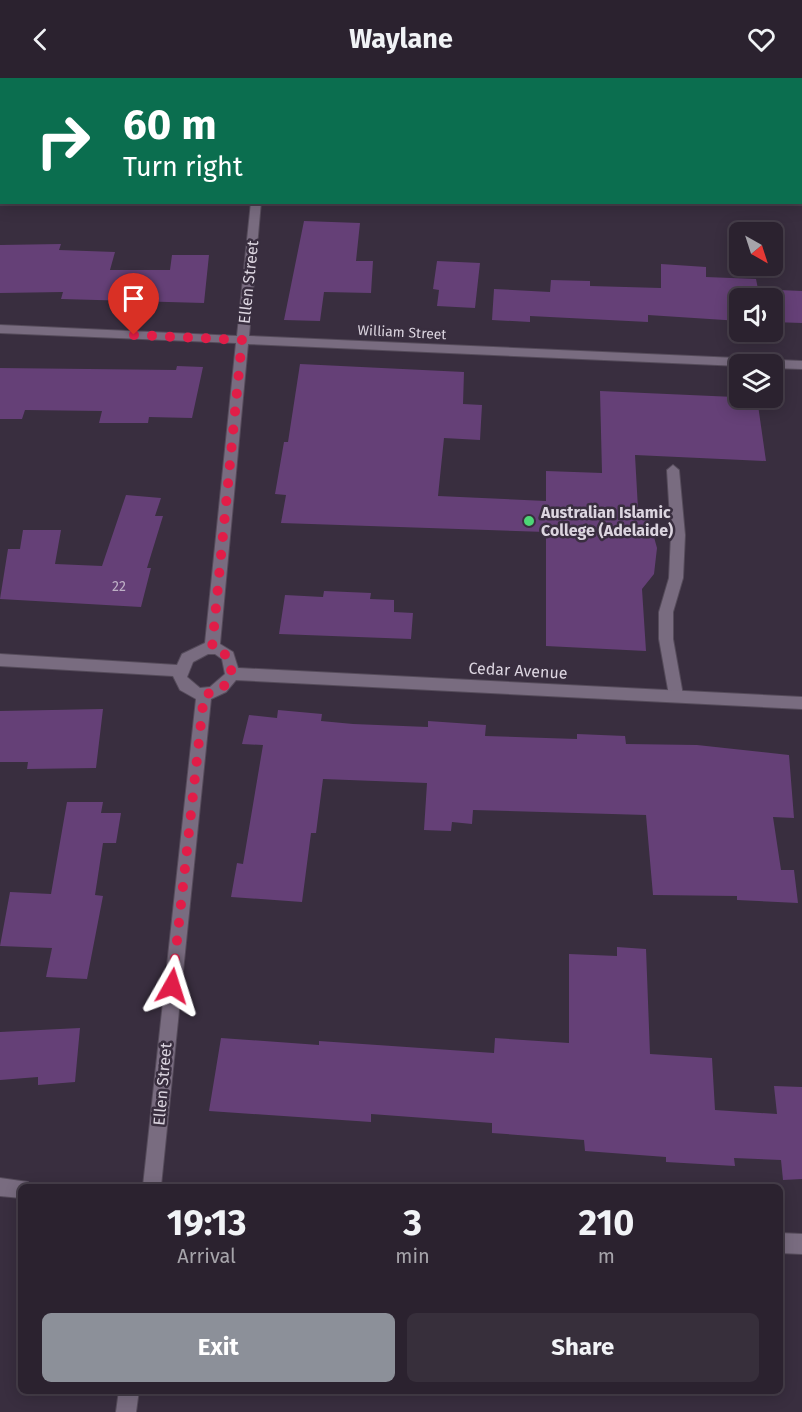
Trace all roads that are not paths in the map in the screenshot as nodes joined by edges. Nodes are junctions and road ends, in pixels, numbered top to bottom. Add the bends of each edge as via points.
1 (256, 204) edge
2 (0, 329) edge
3 (242, 340) junction
4 (802, 365) edge
5 (673, 470) dead end
6 (212, 648) junction
7 (0, 660) edge
8 (181, 671) junction
9 (232, 674) junction
10 (204, 695) junction
11 (676, 695) junction
12 (802, 703) edge
13 (152, 1184) edge
14 (0, 1187) edge
15 (18, 1189) edge
16 (783, 1243) edge
17 (802, 1244) edge
18 (128, 1394) edge
19 (126, 1412) edge

1 - 3 street, Ellen Street
2 - 3 street, William Street
3 - 4 street, William Street
3 - 6 street, Ellen Street
5 - 11 street via 678,535 676,578 666,612 666,639
6 - 8 street via 194,653
6 - 9 street via 228,656
7 - 8 street
8 - 10 street via 180,678 186,687
9 - 10 street via 222,689
9 - 11 street, Cedar Avenue
10 - 13 street, Ellen Street
11 - 12 street, Cedar Avenue
14 - 15 street
16 - 17 street
18 - 19 street

